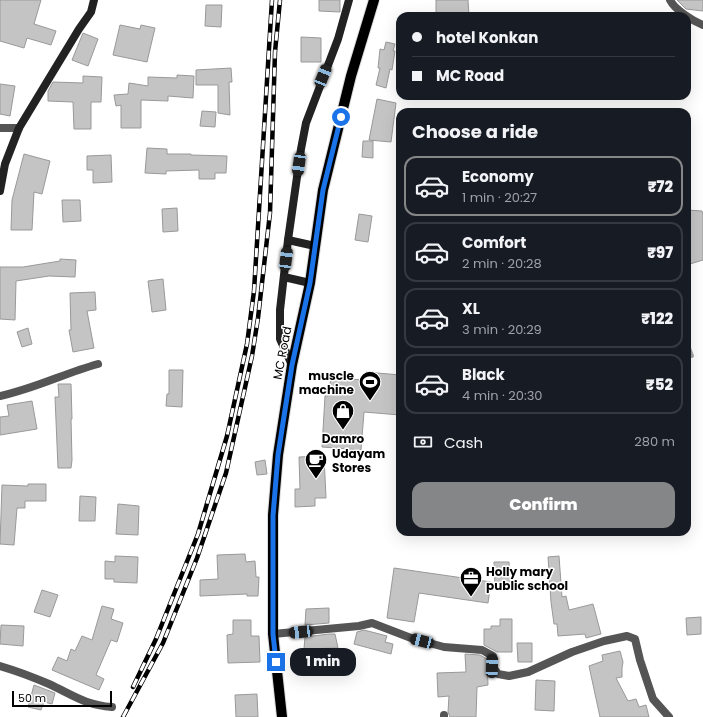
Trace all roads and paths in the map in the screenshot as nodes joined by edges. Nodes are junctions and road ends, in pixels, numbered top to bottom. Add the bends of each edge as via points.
1 (94, 0) edge
2 (349, 0) edge
3 (374, 0) edge
4 (670, 0) edge
5 (682, 12) edge
6 (691, 18) edge
7 (703, 25) edge
8 (0, 128) edge
9 (19, 128) junction
10 (0, 191) edge
11 (288, 240) junction
12 (315, 246) junction
13 (284, 277) junction
14 (310, 283) junction
15 (98, 364) dead end
16 (292, 365) junction
17 (0, 396) edge
18 (273, 634) junction
19 (0, 666) edge
20 (112, 707) dead end
21 (282, 717) edge
22 (669, 717) edge

1 - 9 main road via 91,12
2 - 11 main road via 338,39 306,123
3 - 12 main road, MC Road via 351,76 323,190
4 - 5 street
6 - 7 street
8 - 9 street
9 - 10 main road via 5,164
11 - 12 main road
11 - 13 main road
12 - 14 main road, MC Road
13 - 14 main road
13 - 16 main road via 280,339
14 - 16 main road, MC Road
15 - 17 street
16 - 18 main road, MC Road via 278,455 273,516
18 - 21 main road, MC Road
18 - 22 street via 372,623 444,648 482,650 493,656 492,666 498,674 509,676 528,672 604,641 627,636 635,639 653,699
19 - 20 street via 26,674 76,699 97,706

